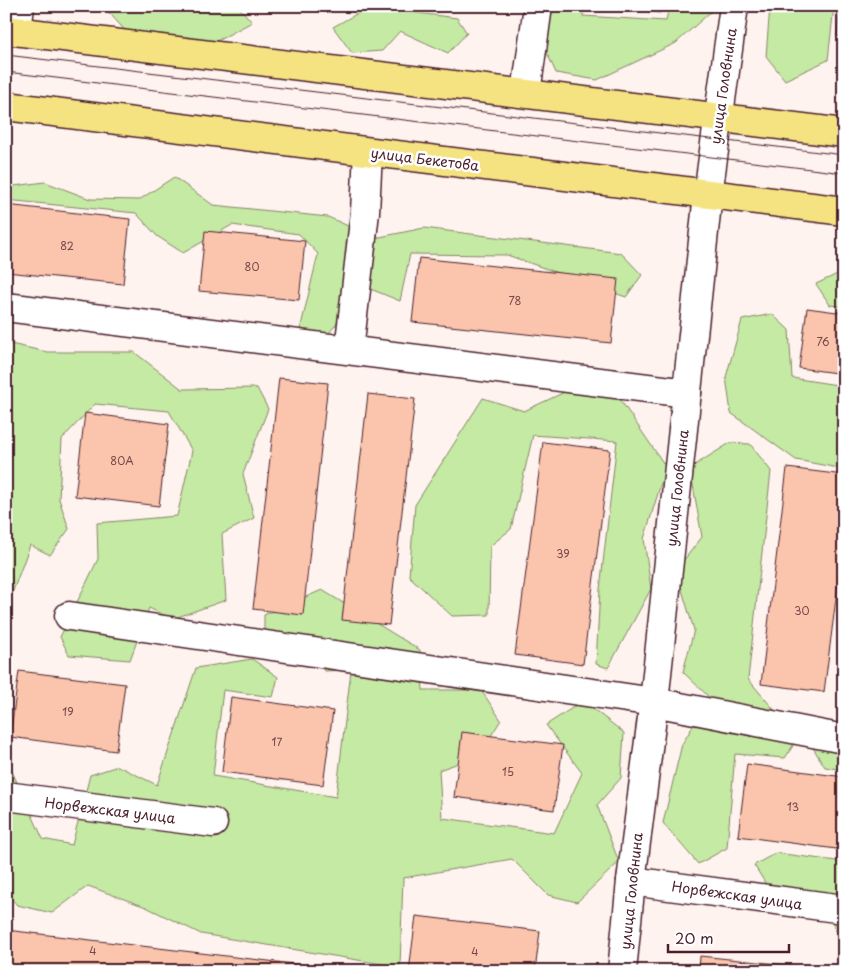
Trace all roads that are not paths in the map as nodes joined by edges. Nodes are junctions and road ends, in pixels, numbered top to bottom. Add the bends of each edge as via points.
1 (538, 6) edge
2 (734, 6) edge
3 (14, 22) edge
4 (526, 93) junction
5 (6, 106) edge
6 (719, 117) junction
7 (844, 133) edge
8 (368, 152) junction
9 (708, 194) junction
10 (844, 211) edge
11 (6, 307) edge
12 (349, 350) junction
13 (687, 393) junction
14 (69, 616) dead end
15 (654, 702) junction
16 (844, 739) edge
17 (6, 796) edge
18 (213, 823) dead end
19 (631, 881) junction
20 (844, 909) edge
21 (622, 971) edge

1 - 4 street
2 - 6 street, улица Головнина
3 - 4 main road
4 - 6 main road
5 - 8 main road, улица Бекетова
6 - 7 main road
6 - 9 street, улица Головнина
8 - 9 main road, улица Бекетова
8 - 12 street via 365,212
9 - 10 main road, улица Бекетова
9 - 13 street, улица Головнина
11 - 12 street
12 - 13 street
13 - 15 street, улица Головнина
14 - 15 street
15 - 16 street
15 - 19 street, улица Головнина
17 - 18 street, Норвежская улица
19 - 20 street, Норвежская улица
19 - 21 street, улица Головнина

